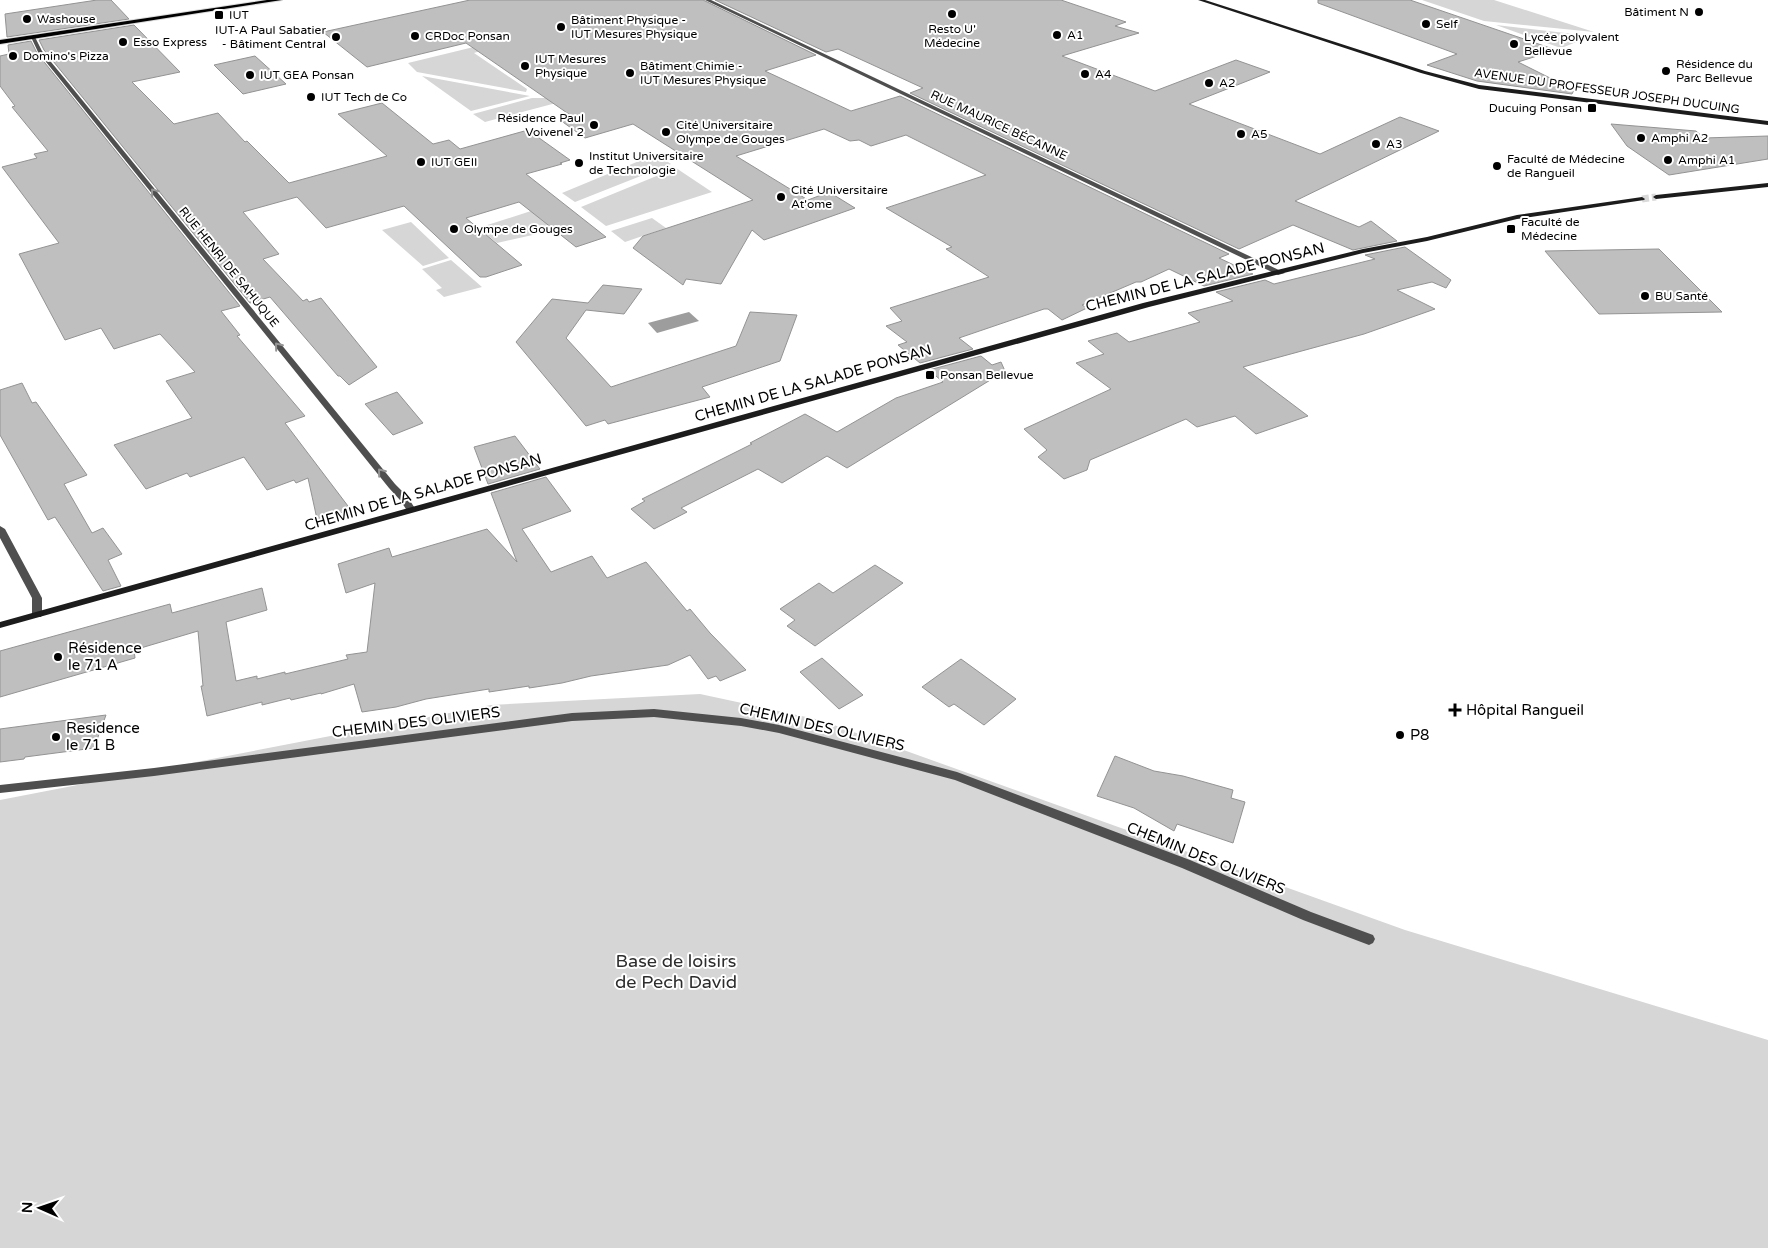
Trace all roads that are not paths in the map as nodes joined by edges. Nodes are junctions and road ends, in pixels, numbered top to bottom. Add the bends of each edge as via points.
1 (279, 0) edge
2 (707, 0) edge
3 (1200, 0) edge
4 (33, 38) junction
5 (0, 42) edge
6 (1768, 124) edge
7 (1768, 185) edge
8 (1656, 197) tunnel mouth
9 (1642, 199) tunnel mouth
10 (1281, 273) junction
11 (411, 510) junction
12 (0, 529) edge
13 (38, 615) junction
14 (0, 625) edge
15 (0, 789) edge
16 (1369, 939) dead end

1 - 4 main road
2 - 10 street, RUE MAURICE BÉCANNE
3 - 6 street, AVENUE DU PROFESSEUR JOSEPH DUCUING via 1472,85
4 - 5 main road
11 -> 4 street, RUE HENRI DE SAHUQUE via 68,86
7 - 8 street
9 - 10 street, CHEMIN DE LA SALADE PONSAN via 1517,216
10 - 11 street, CHEMIN DE LA SALADE PONSAN via 1146,305
11 - 13 street, CHEMIN DE LA SALADE PONSAN
12 - 13 street via 38,598
13 - 14 street, CHEMIN DE LA SALADE PONSAN
15 - 16 street, CHEMIN DES OLIVIERS via 572,717 654,713 695,716 779,729 957,776

